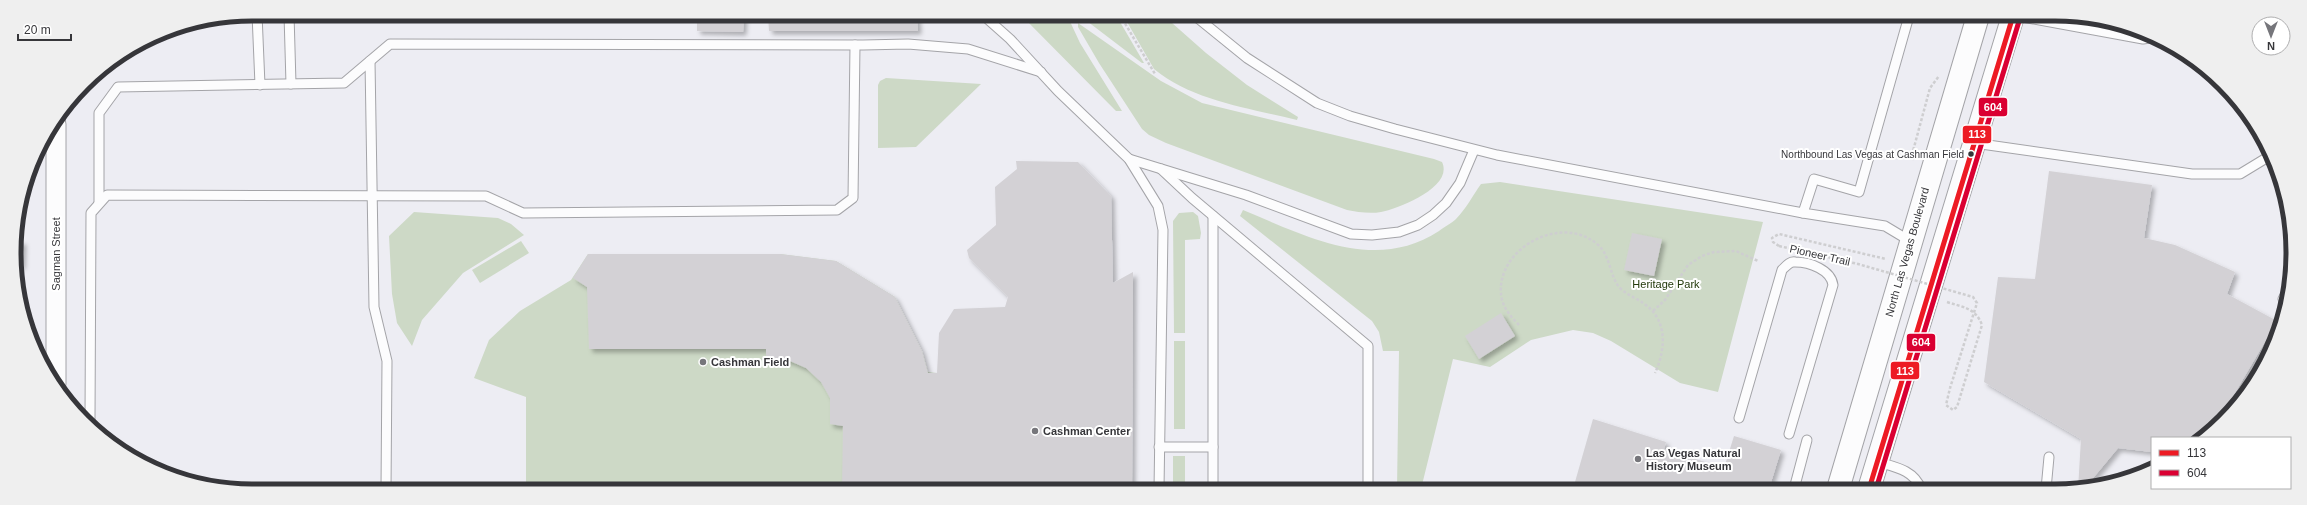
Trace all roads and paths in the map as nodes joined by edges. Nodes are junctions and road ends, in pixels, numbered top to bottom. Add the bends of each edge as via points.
1 (257, 21) edge
2 (289, 21) edge
3 (990, 21) edge
4 (1124, 21) edge
5 (1201, 21) edge
6 (1908, 21) edge
7 (1976, 21) edge
8 (2011, 21) edge
9 (2044, 21) edge
10 (2145, 40) edge
11 (855, 45) junction
12 (370, 61) junction
13 (1041, 72) junction
14 (1155, 74) dead end
15 (291, 84) junction
16 (260, 85) junction
17 (53, 135) edge
18 (1941, 135) junction
19 (1974, 143) junction
20 (1474, 150) junction
21 (2266, 158) edge
22 (1129, 159) junction
23 (1161, 169) junction
24 (372, 196) junction
25 (99, 203) junction
26 (1803, 213) junction
27 (1213, 216) junction
28 (1910, 241) junction
29 (1889, 259) dead end
30 (1758, 261) dead end
31 (1940, 300) dead end
32 (1653, 311) junction
33 (1518, 325) dead end
34 (1655, 373) dead end
35 (56, 374) edge
36 (90, 417) edge
37 (1739, 418) dead end
38 (1789, 434) dead end
39 (1807, 440) dead end
40 (1159, 446) junction
41 (1213, 447) junction
42 (1848, 453) junction
43 (2049, 457) dead end
44 (1878, 462) junction
45 (386, 484) edge
46 (1159, 484) edge
47 (1213, 484) edge
48 (1368, 484) edge
49 (1795, 484) edge
50 (1839, 484) edge
51 (1871, 484) edge
52 (1919, 484) edge
53 (2046, 484) edge

1 - 16 lane
2 - 15 lane
3 - 13 lane
4 - 14 path
5 - 20 lane via 1247,58 1317,103 1394,129
6 - 26 lane via 1859,192 1814,179
7 - 18 main road, North Las Vegas Boulevard
8 - 19 main road
9 - 10 lane
11 - 12 lane via 390,44
11 - 13 lane via 908,44 968,49
11 - 24 lane via 853,198 837,210 523,212 486,196
12 - 15 lane via 344,83
12 - 24 lane
13 - 22 lane
15 - 16 lane
16 - 25 lane via 118,87 99,113
17 - 35 street, Sagman Street
18 - 19 main road
18 - 28 main road, North Las Vegas Boulevard
19 - 21 lane via 2192,174 2240,174
19 - 44 main road
20 - 23 lane via 1460,183 1446,203 1432,215 1418,225 1399,232 1372,235 1351,234 1246,195
20 - 26 lane
22 - 23 lane
22 - 40 lane via 1158,206 1162,218
23 - 27 lane
24 - 25 lane via 108,195
24 - 45 lane via 374,307 387,361
25 - 36 lane via 91,213
26 - 28 lane via 1885,226
27 - 41 lane
27 - 48 lane via 1368,346
28 - 42 main road, North Las Vegas Boulevard
29 - 31 path, Pioneer Trail, bridge via 1780,234 1772,238 1778,246 1858,264 1973,297 1977,303 1950,388 1946,405 1953,410 1957,407 1982,324 1978,315 1966,308
30 - 32 path via 1736,251 1714,252 1702,256 1688,265 1665,300
32 - 33 path via 1620,288 1605,252 1596,243 1574,233 1560,232 1532,241 1516,254 1502,278 1502,302
32 - 34 path via 1662,327 1664,341 1662,358
37 - 38 lane via 1782,270 1795,261 1826,270 1832,277 1833,285
39 - 49 lane
40 - 41 lane
40 - 46 lane
41 - 47 lane
42 - 44 main road
42 - 50 main road, North Las Vegas Boulevard
43 - 53 lane
44 - 51 main road
44 - 52 lane via 1907,471

